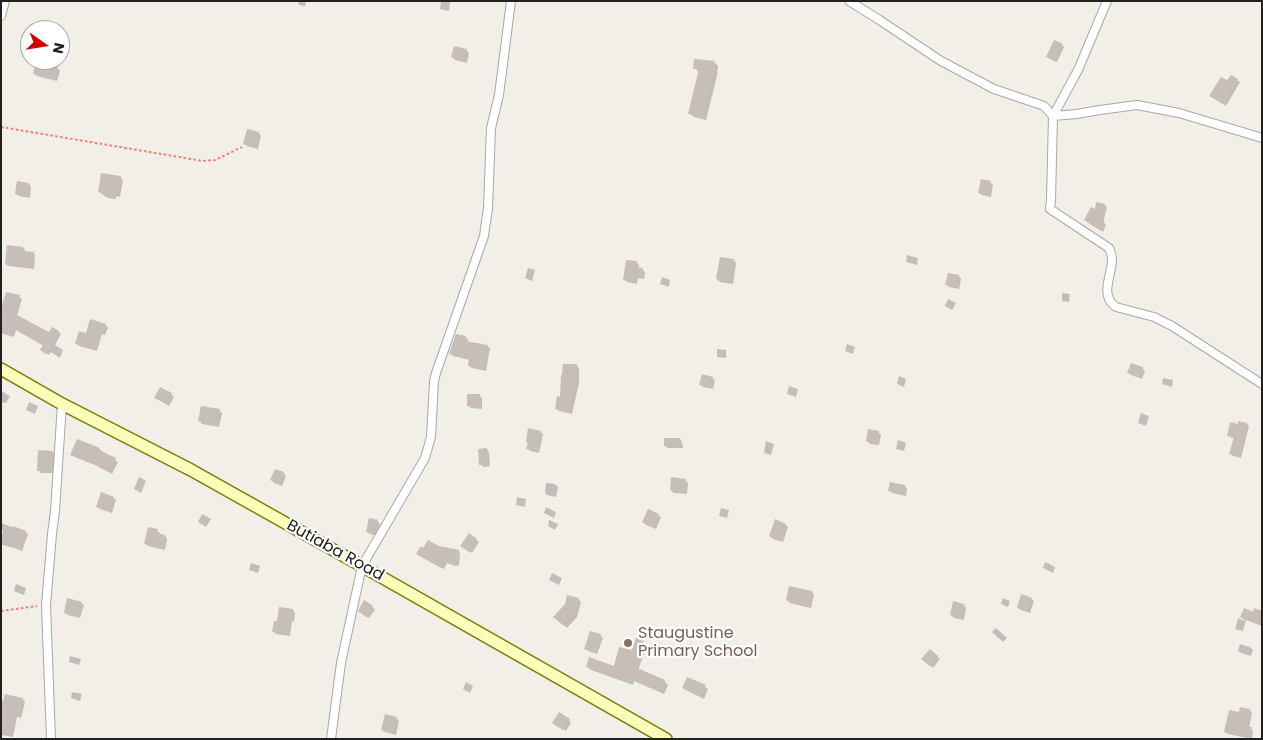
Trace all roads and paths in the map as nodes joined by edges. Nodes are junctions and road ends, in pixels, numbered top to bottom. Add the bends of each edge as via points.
1 (5, 1) edge
2 (511, 1) edge
3 (849, 1) edge
4 (1107, 1) edge
5 (1, 16) edge
6 (1053, 116) junction
7 (1, 127) edge
8 (1262, 138) edge
9 (242, 147) dead end
10 (1, 369) edge
11 (1262, 384) edge
12 (62, 404) junction
13 (362, 566) junction
14 (46, 605) junction
15 (1, 611) edge
16 (51, 739) edge
17 (331, 739) edge
18 (666, 739) edge

1 - 5 street
2 - 13 street via 492,128 484,236 436,373 429,446
3 - 6 street via 941,62 994,89 1044,106
4 - 6 street via 1078,70
6 - 8 street via 1138,105 1179,113
6 - 11 street via 1050,209 1109,248 1112,258 1107,296 1111,304 1172,326
7 - 9 path via 203,161 214,160
10 - 12 main road, Butiaba Road
12 - 13 main road, Butiaba Road via 191,470
12 - 14 street
13 - 17 street via 341,663
13 - 18 main road, Butiaba Road
14 - 15 path
14 - 16 street

